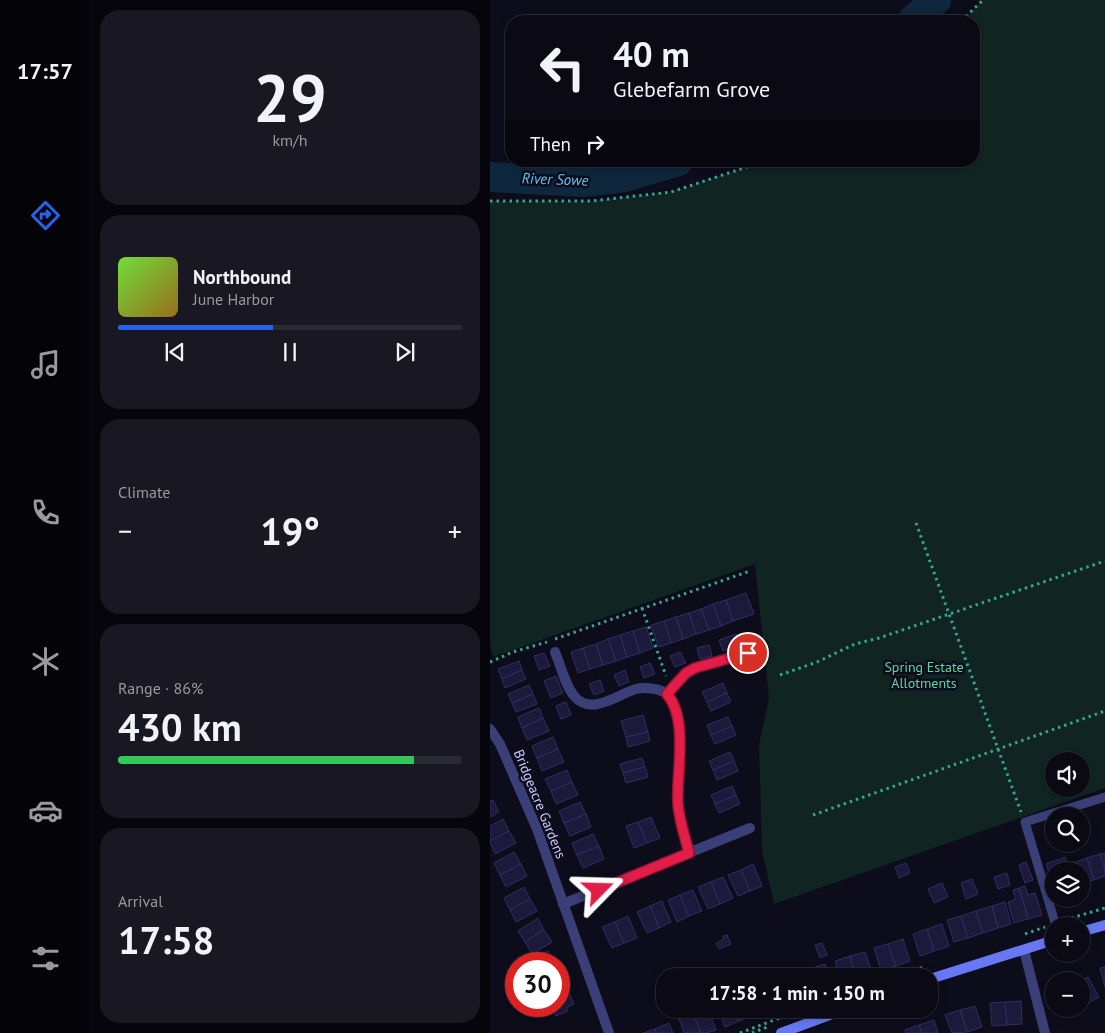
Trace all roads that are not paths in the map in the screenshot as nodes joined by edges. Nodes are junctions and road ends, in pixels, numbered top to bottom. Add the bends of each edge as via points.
1 (555, 652) dead end
2 (748, 653) dead end
3 (670, 691) junction
4 (490, 729) edge
5 (1105, 797) edge
6 (750, 828) dead end
7 (689, 853) junction
8 (563, 904) junction
9 (1053, 917) edge
10 (1105, 925) edge
11 (1090, 929) edge
12 (1045, 943) edge
13 (1024, 950) junction
14 (938, 977) edge
15 (822, 1018) edge
16 (609, 1033) edge
17 (781, 1033) edge
18 (1045, 1033) edge

1 - 3 street via 572,692 582,702 604,703 643,688
2 - 3 street via 695,668
3 - 7 street via 678,725 678,804
4 - 8 street, Bridgeacre Gardens via 507,757
5 - 9 lane via 1025,822
6 - 7 street
7 - 8 street
8 - 16 street, Bridgeacre Gardens
10 - 11 main road
12 - 13 main road
13 - 14 main road
13 - 18 street
15 - 17 main road

